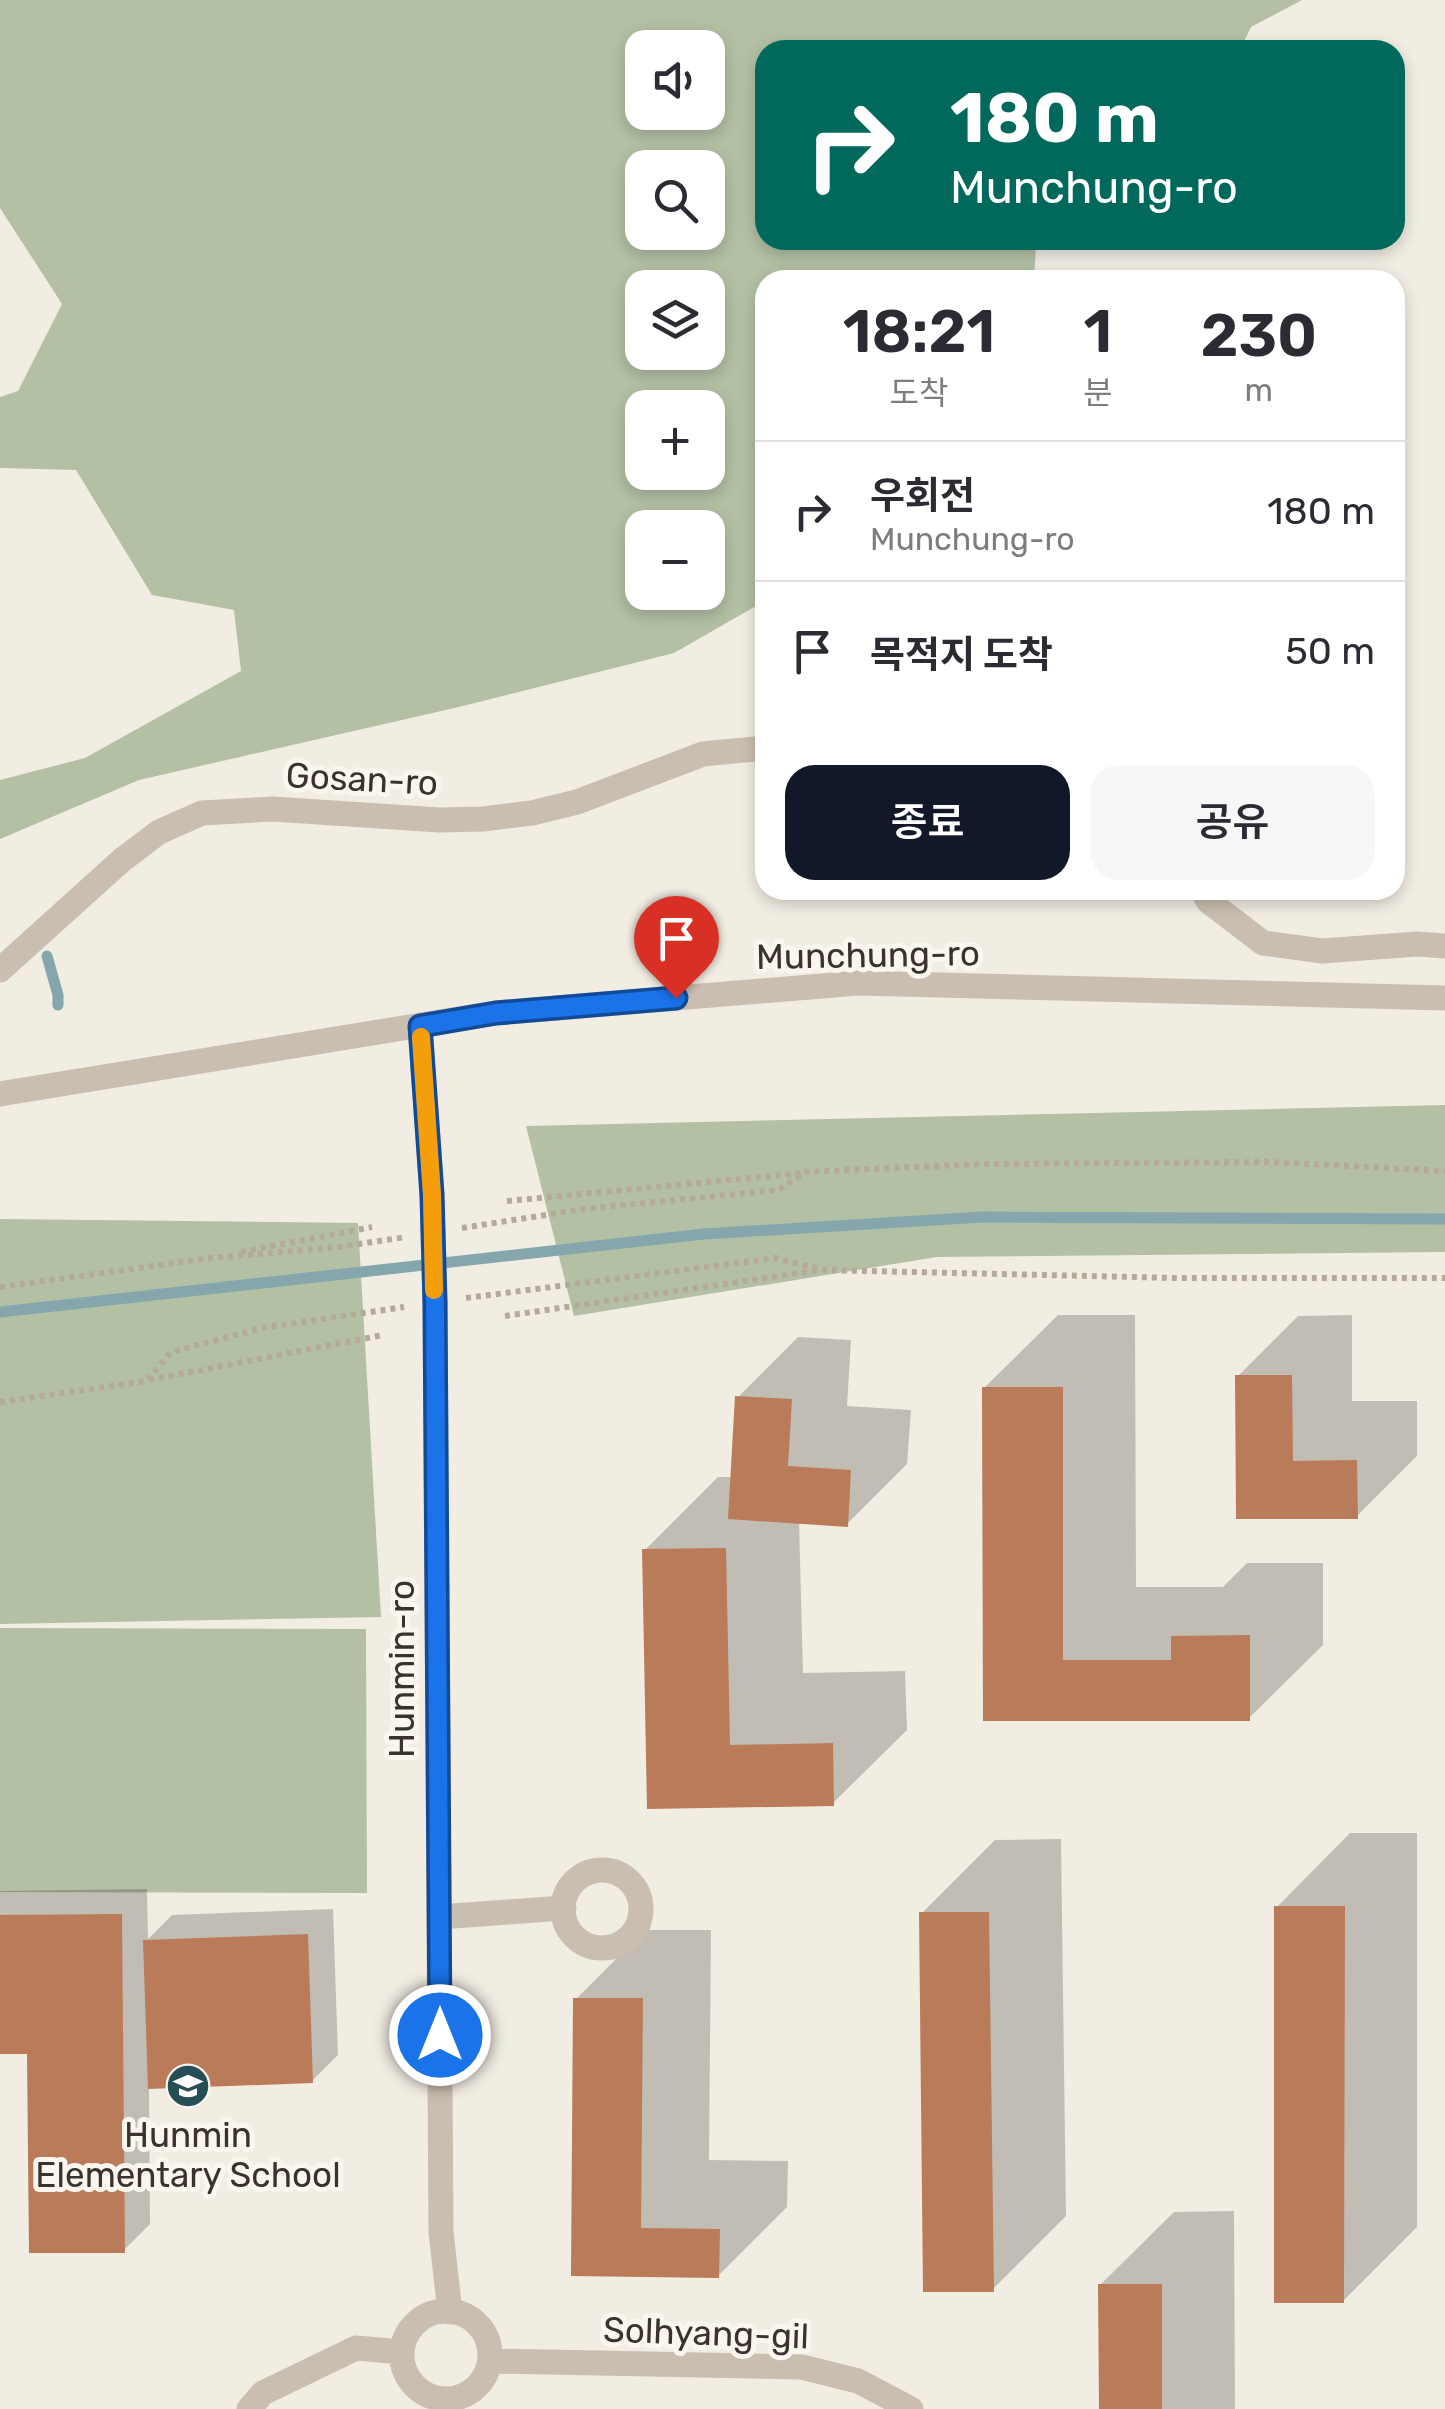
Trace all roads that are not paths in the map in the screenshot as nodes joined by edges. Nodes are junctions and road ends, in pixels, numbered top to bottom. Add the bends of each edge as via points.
1 (755, 749) edge
2 (1208, 900) edge
3 (1445, 946) edge
4 (0, 970) edge
5 (1445, 998) edge
6 (420, 1026) junction
7 (0, 1094) edge
8 (564, 1908) dead end
9 (439, 1917) junction
10 (450, 2312) junction
11 (402, 2352) junction
12 (490, 2361) junction
13 (249, 2409) edge
14 (911, 2409) edge

1 - 4 street, Gosan-ro via 703,754 576,802 516,815 439,820 274,809 202,813 159,832 122,860
2 - 3 street via 1262,942 1322,951
5 - 6 street, Munchung-ro via 858,983 496,1013
6 - 7 street, Munchung-ro
6 - 9 street, Hunmin-ro, bridge via 437,1303
8 - 9 street
9 - 10 street, Hunmin-ro via 442,2232
10 - 11 street via 418,2321
10 - 12 street via 480,2327
11 - 12 street via 413,2384 438,2399 472,2390
11 - 13 street via 356,2348 263,2393
12 - 14 street, Solhyang-gil via 802,2367 858,2381

